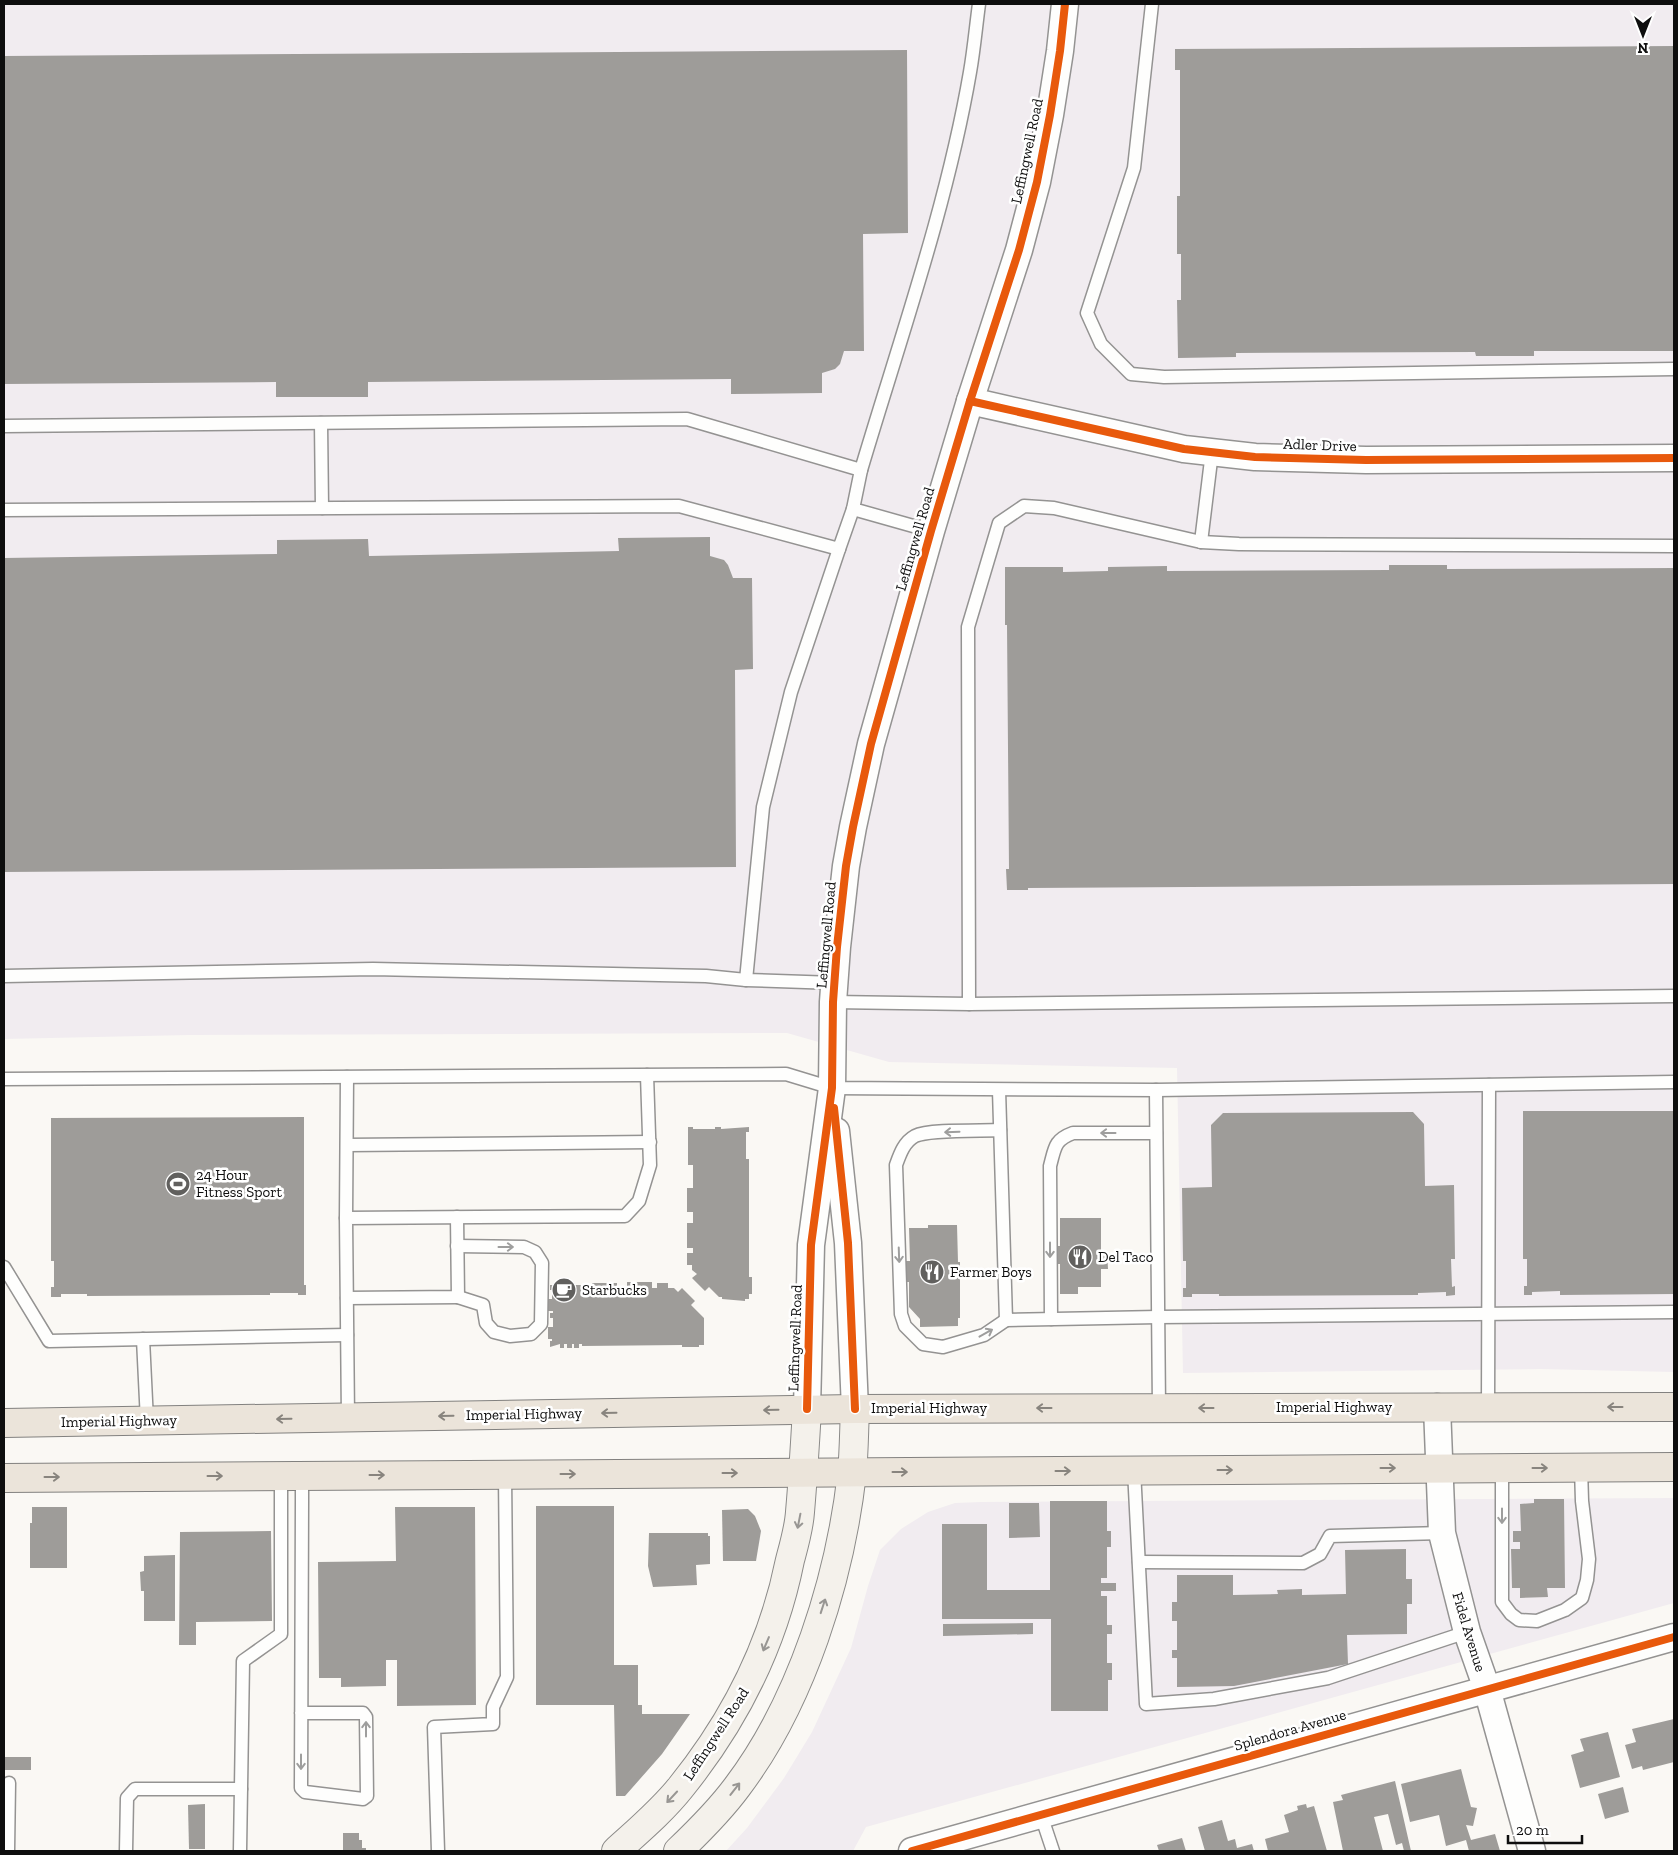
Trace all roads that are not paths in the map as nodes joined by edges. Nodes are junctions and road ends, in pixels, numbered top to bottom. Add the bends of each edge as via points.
1 (979, 4) edge
2 (1065, 4) edge
3 (1152, 4) edge
4 (1674, 369) edge
5 (970, 401) junction
6 (321, 423) junction
7 (4, 426) edge
8 (1212, 452) junction
9 (1674, 458) edge
10 (861, 470) junction
11 (322, 508) junction
12 (854, 509) junction
13 (4, 510) edge
14 (931, 531) junction
15 (1201, 542) junction
16 (1674, 546) edge
17 (839, 549) junction
18 (4, 976) edge
19 (746, 980) junction
20 (834, 992) junction
21 (1674, 996) edge
22 (969, 1004) junction
23 (647, 1074) junction
24 (347, 1077) junction
25 (4, 1079) edge
26 (1674, 1082) edge
27 (1489, 1085) junction
28 (832, 1088) junction
29 (999, 1090) junction
30 (1156, 1090) junction
31 (1000, 1130) junction
32 (1156, 1133) junction
33 (650, 1142) junction
34 (348, 1145) junction
35 (457, 1217) junction
36 (346, 1218) junction
37 (457, 1246) junction
38 (4, 1266) edge
39 (458, 1297) junction
40 (347, 1298) junction
41 (1674, 1312) edge
42 (1487, 1314) junction
43 (1158, 1317) junction
44 (1051, 1319) junction
45 (1006, 1320) junction
46 (348, 1335) junction
47 (143, 1339) junction
48 (1437, 1407) junction
49 (1488, 1407) junction
50 (1674, 1407) edge
51 (1159, 1408) junction
52 (807, 1409) junction
53 (855, 1409) junction
54 (348, 1418) junction
55 (147, 1421) junction
56 (4, 1424) edge
57 (1439, 1468) junction
58 (1502, 1468) junction
59 (1581, 1468) junction
60 (1674, 1468) edge
61 (1134, 1470) junction
62 (803, 1472) junction
63 (852, 1472) junction
64 (505, 1474) junction
65 (292, 1476) junction
66 (4, 1478) edge
67 (1442, 1534) junction
68 (1139, 1562) junction
69 (1467, 1632) junction
70 (1674, 1637) edge
71 (1487, 1689) junction
72 (301, 1714) junction
73 (9, 1783) dead end
74 (241, 1790) junction
75 (1041, 1815) junction
76 (8, 1851) edge
77 (126, 1851) edge
78 (240, 1851) edge
79 (438, 1851) edge
80 (616, 1851) edge
81 (678, 1851) edge
82 (913, 1851) edge
83 (1053, 1851) edge
84 (1532, 1851) edge

1 - 10 lane via 971,71 935,222
2 - 5 street, Leffingwell Road via 1059,60 1037,182 1019,250
3 - 4 lane via 1134,168 1087,313 1102,344 1131,374 1164,377
5 - 8 street, Adler Drive via 1184,449
5 - 14 street, Leffingwell Road
6 - 7 lane
6 - 10 lane via 687,419
6 - 11 lane
8 - 9 street, Adler Drive via 1255,457 1366,460
8 - 15 lane
10 - 12 lane
11 - 13 lane
11 - 17 lane via 679,506
12 - 14 lane
12 - 17 lane
14 - 20 street, Leffingwell Road via 871,744 853,827 840,911
15 - 16 lane
15 - 22 lane via 1054,508 1024,506 999,523 968,627
17 - 19 lane via 791,692 763,807
18 - 19 lane via 373,969 706,976
19 - 20 lane
20 - 22 lane
20 - 28 street, Leffingwell Road
21 - 22 lane
23 - 24 lane
23 - 28 lane via 786,1074
23 - 33 lane
24 - 25 lane
24 - 34 lane
26 - 27 lane
27 - 30 lane
27 - 42 lane
28 - 29 lane
28 - 52 street, Leffingwell Road via 811,1246
28 - 53 street, Leffingwell Road via 848,1243
29 - 30 lane
29 - 31 lane
30 - 32 lane
31 - 45 lane
31 -> 45 lane via 915,1136 903,1148 896,1165 901,1314 905,1326 923,1344 943,1347 984,1335
32 - 43 lane
32 -> 44 lane via 1073,1133 1062,1137 1055,1147 1050,1166
33 - 34 lane
33 - 35 lane via 650,1165 639,1201 625,1216
34 - 36 lane
35 - 36 lane
35 - 37 lane
36 - 40 lane
37 - 39 lane
37 -> 39 lane via 524,1247 535,1252 542,1263 541,1324 531,1334 510,1336 494,1332 486,1323 483,1306
38 - 47 lane via 50,1341
39 - 40 lane
40 - 46 lane
41 - 42 lane
42 - 43 lane
42 - 49 lane
43 - 44 lane
43 - 51 lane
44 - 45 lane
46 - 47 lane
46 - 54 lane
47 - 55 lane
48 - 49 main road, Imperial Highway
48 -> 51 main road, Imperial Highway
48 - 57 street, Fidel Avenue
50 -> 49 main road, Imperial Highway
51 -> 53 main road, Imperial Highway
52 - 53 main road, Imperial Highway
52 -> 54 main road, Imperial Highway
52 - 62 main road, Leffingwell Road
53 - 63 main road, Leffingwell Road
54 -> 55 main road, Imperial Highway
55 - 56 main road, Imperial Highway
57 - 58 main road
61 -> 57 main road
57 - 67 street, Fidel Avenue
58 -> 59 main road
58 -> 59 lane via 1502,1602 1519,1620 1537,1621 1565,1610 1582,1598 1589,1559
59 - 60 main road
63 -> 61 main road
61 - 68 lane
62 - 63 main road
64 -> 62 main road
62 -> 80 main road, Leffingwell Road via 800,1513 782,1598 769,1638 747,1686 680,1789
81 -> 63 main road, Leffingwell Road via 737,1787 773,1731 799,1677 838,1554
65 -> 64 main road
64 - 79 lane via 507,1677 493,1707 493,1724 434,1727
66 -> 65 main road
65 - 72 lane
65 - 74 lane via 281,1634 243,1661
67 - 68 lane via 1330,1536 1320,1554 1303,1564
67 - 69 street, Fidel Avenue
68 - 69 lane via 1146,1704 1214,1699 1328,1678
69 - 71 street, Fidel Avenue
70 - 71 street, Splendora Avenue
71 - 75 street, Splendora Avenue
71 - 84 street, Fidel Avenue
72 -> 72 lane via 301,1788 305,1792 363,1799 367,1796 366,1717 363,1713
73 - 76 lane
74 - 77 lane via 135,1789 127,1798
74 - 78 lane
75 - 82 street, Splendora Avenue
75 - 83 lane

